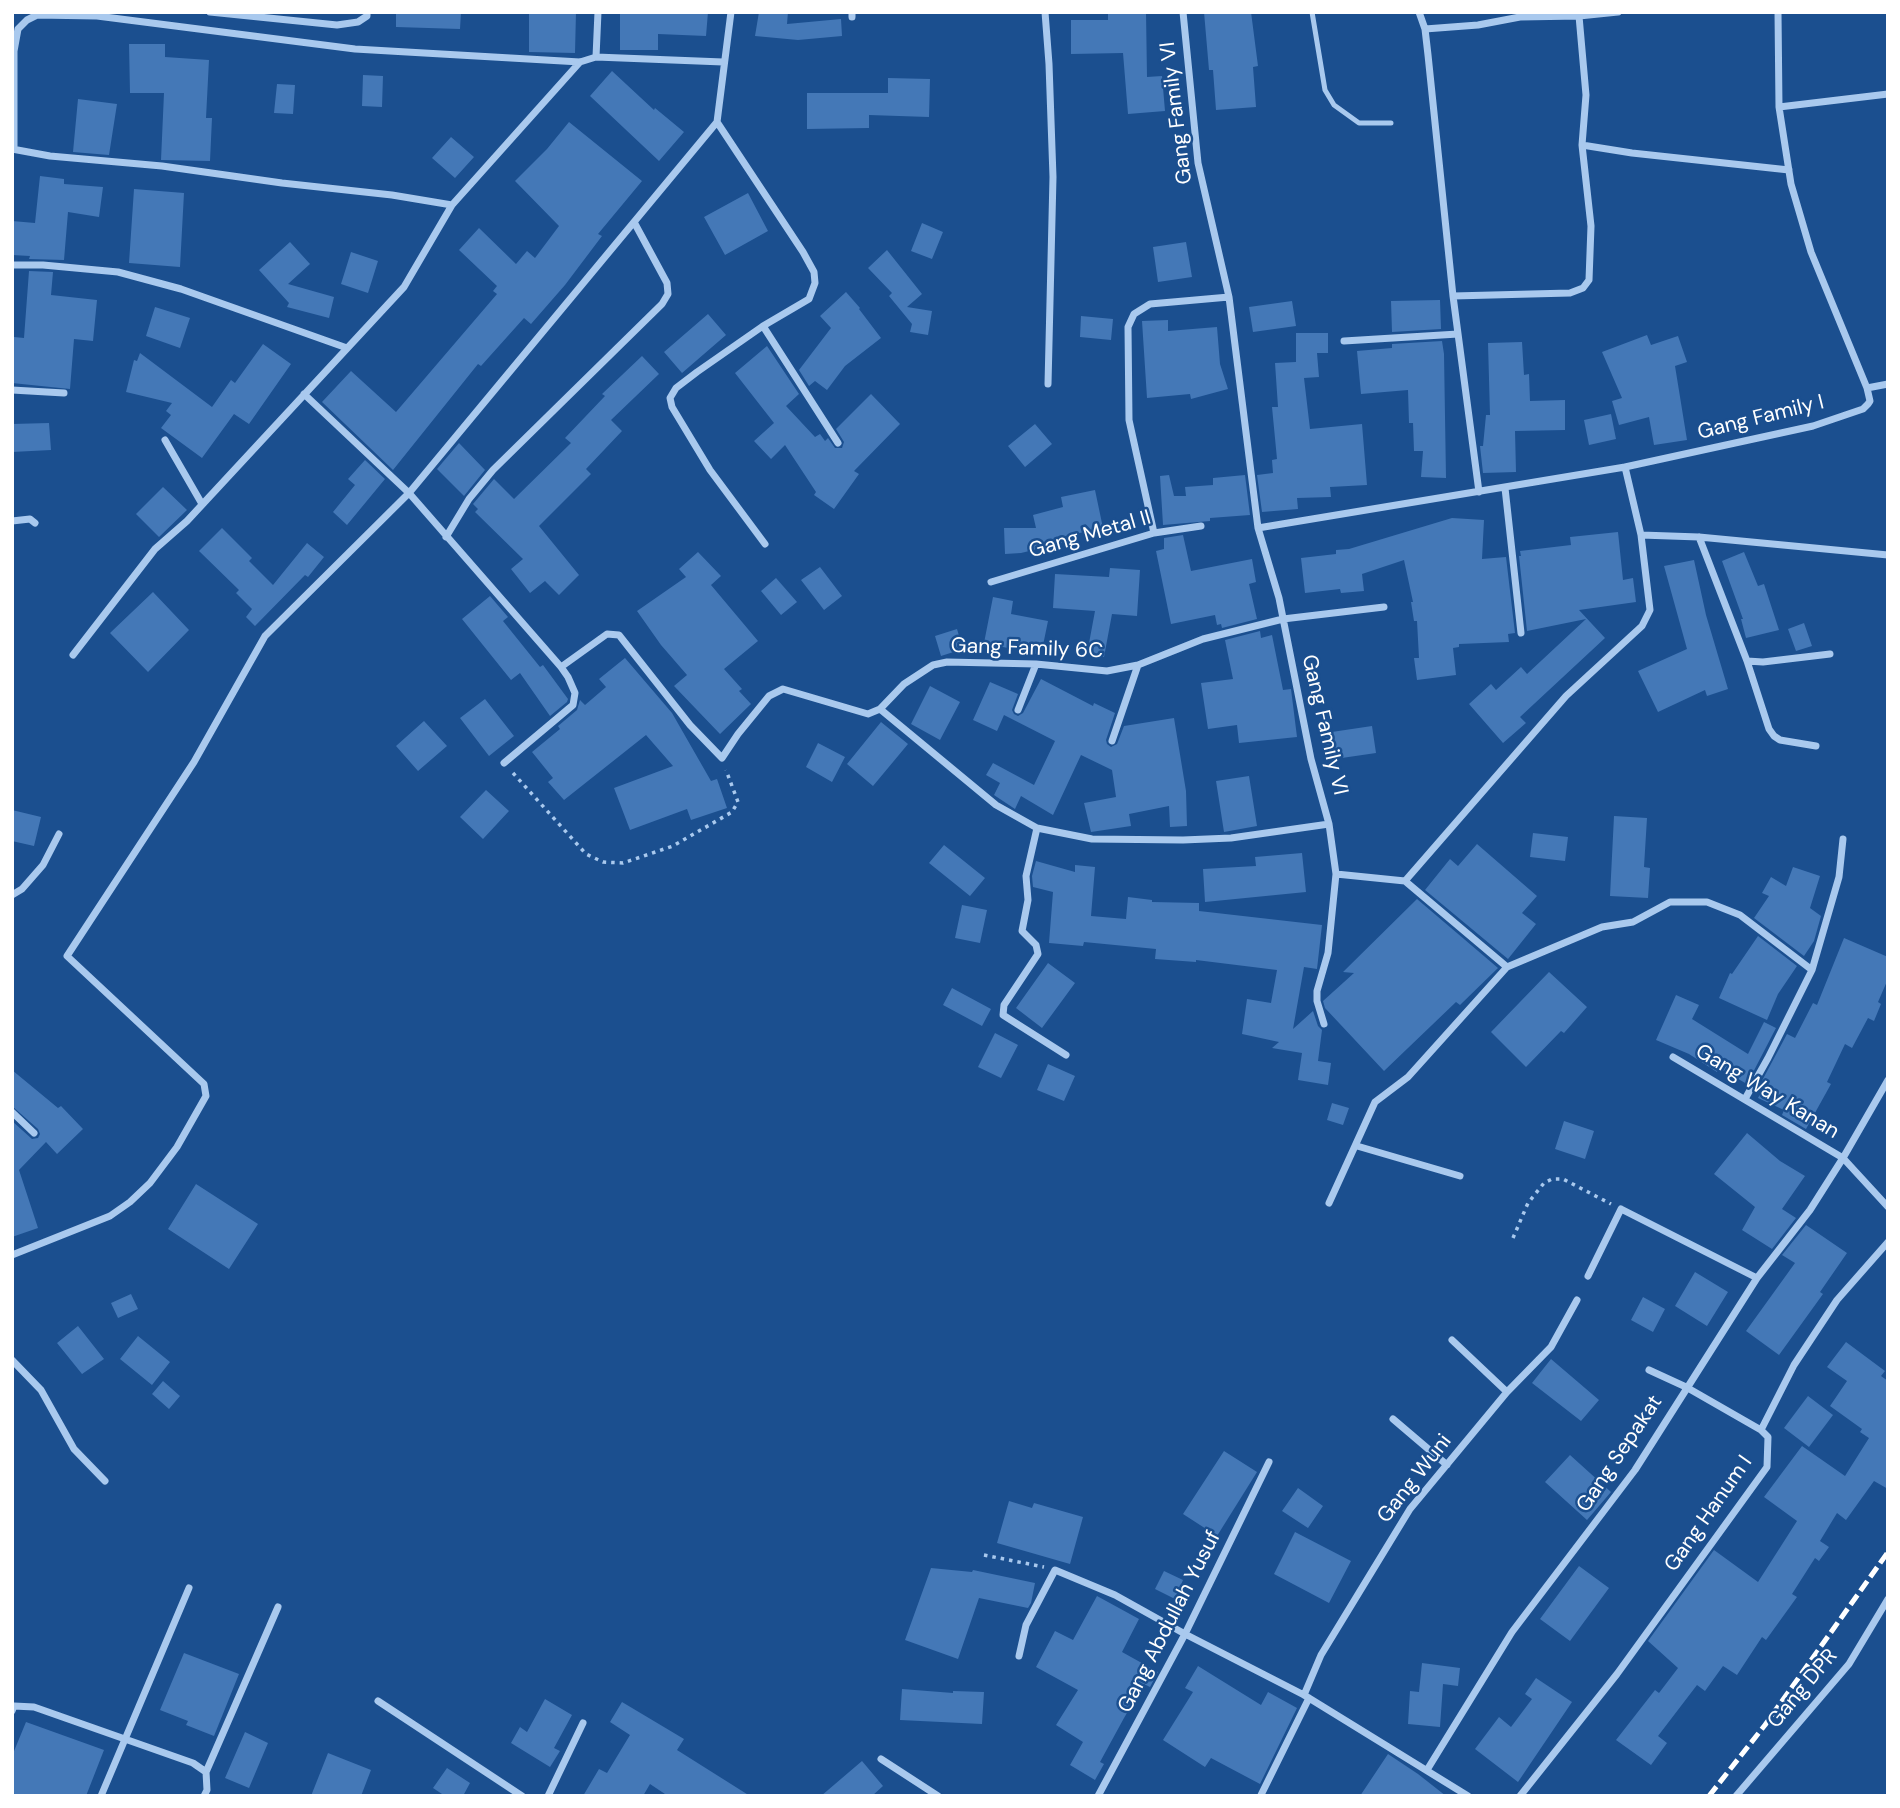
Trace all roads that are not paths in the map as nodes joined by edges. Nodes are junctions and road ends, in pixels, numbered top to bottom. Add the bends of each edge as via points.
1 (210, 12) edge
2 (367, 12) edge
3 (598, 12) edge
4 (731, 12) edge
5 (1045, 12) edge
6 (1183, 12) edge
7 (1312, 12) edge
8 (1419, 12) edge
9 (1618, 12) edge
10 (1777, 12) edge
11 (1520, 15) edge
12 (1579, 16) junction
13 (1425, 29) junction
14 (13, 51) edge
15 (596, 57) junction
16 (580, 62) junction
17 (723, 62) junction
18 (1888, 94) edge
19 (1779, 107) junction
20 (717, 122) junction
21 (1391, 123) dead end
22 (1582, 145) junction
23 (13, 149) edge
24 (1789, 170) junction
25 (452, 205) junction
26 (634, 222) junction
27 (12, 265) edge
28 (1454, 296) junction
29 (1229, 297) junction
30 (762, 326) junction
31 (1458, 334) junction
32 (1344, 341) dead end
33 (347, 348) junction
34 (1048, 384) dead end
35 (1888, 384) edge
36 (1867, 388) junction
37 (12, 390) edge
38 (64, 393) dead end
39 (304, 394) junction
40 (165, 440) dead end
41 (838, 443) dead end
42 (1625, 467) junction
43 (1505, 488) junction
44 (1479, 492) junction
45 (409, 494) junction
46 (202, 505) junction
47 (12, 521) edge
48 (35, 523) dead end
49 (1201, 526) dead end
50 (1258, 528) junction
51 (1154, 533) junction
52 (1641, 535) junction
53 (446, 537) junction
54 (1699, 537) junction
55 (765, 544) dead end
56 (1888, 555) edge
57 (990, 582) dead end
58 (1384, 607) dead end
59 (1283, 619) junction
60 (1521, 633) dead end
61 (1830, 653) dead end
62 (73, 655) dead end
63 (1747, 661) junction
64 (1036, 664) junction
65 (1138, 665) junction
66 (561, 667) junction
67 (880, 709) junction
68 (1018, 710) dead end
69 (1112, 741) dead end
70 (1816, 746) dead end
71 (504, 763) road end
72 (1329, 824) junction
73 (1037, 828) junction
74 (59, 834) dead end
75 (1843, 839) dead end
76 (1336, 874) junction
77 (1405, 881) junction
78 (12, 895) edge
79 (1507, 967) junction
80 (1812, 970) junction
81 (1324, 1024) dead end
82 (1066, 1055) dead end
83 (1673, 1057) dead end
84 (1888, 1080) edge
85 (1745, 1099) junction
86 (12, 1112) edge
87 (34, 1133) dead end
88 (1357, 1146) junction
89 (1843, 1158) junction
90 (1460, 1176) dead end
91 (1329, 1203) dead end
92 (1888, 1207) edge
93 (1888, 1242) edge
94 (12, 1255) edge
95 (1588, 1276) dead end
96 (1757, 1278) junction
97 (1577, 1300) dead end
98 (1452, 1340) dead end
99 (12, 1360) edge
100 (1649, 1370) dead end
101 (1686, 1387) junction
102 (1507, 1392) junction
103 (1393, 1419) dead end
104 (1761, 1430) junction
105 (1269, 1462) dead end
106 (1447, 1465) junction
107 (104, 1481) dead end
108 (188, 1588) dead end
109 (1888, 1599) edge
110 (278, 1607) dead end
111 (1185, 1634) junction
112 (1019, 1656) dead end
113 (1307, 1696) junction
114 (378, 1701) dead end
115 (13, 1708) edge
116 (583, 1723) dead end
117 (126, 1738) junction
118 (881, 1759) dead end
119 (1427, 1770) junction
120 (206, 1772) junction
121 (1261, 1795) edge
122 (102, 1796) edge
123 (204, 1796) edge
124 (522, 1796) edge
125 (548, 1796) edge
126 (938, 1796) edge
127 (1098, 1796) edge
128 (1468, 1796) edge
129 (1520, 1796) edge
130 (1736, 1796) edge

1 - 2 street via 337,25 358,22
3 - 15 street
4 - 17 street
5 - 34 street via 1053,177
6 - 29 street, Gang Family VI via 1198,163
7 - 21 lane via 1325,90 1334,105 1359,123
8 - 13 street
9 - 12 street
10 - 19 street
11 - 12 street
11 - 13 street via 1478,25
12 - 22 street via 1586,95
13 - 28 street
14 - 16 street via 18,29 37,15 49,14 355,49
14 - 23 street
15 - 16 street
15 - 17 street
16 - 25 street
17 - 20 street
18 - 19 street
19 - 24 street
20 - 26 street
20 - 30 street via 814,272 808,299
22 - 24 street
22 - 28 street via 1591,226 1589,280 1583,288 1570,293
23 - 25 street
24 - 36 street via 1811,252
25 - 33 street via 404,287
26 - 45 street
26 - 53 street via 667,283 668,294 493,470 468,499
27 - 33 street via 130,275
28 - 31 street
29 - 50 street, Gang Family VI
29 - 51 street via 1150,304 1134,314 1128,327 1129,420
30 - 41 street
30 - 55 street via 676,388 670,398 710,470
31 - 32 street
31 - 44 street
33 - 39 street
35 - 36 street
36 - 42 street, Gang Family I via 1870,401 1863,409 1813,426
37 - 38 street
39 - 45 street
39 - 46 street
40 - 46 street
42 - 43 street, Gang Family I
42 - 52 street
43 - 44 street, Gang Family I
43 - 60 street
44 - 50 street, Gang Family I
45 - 53 street
45 - 94 street via 265,636 194,762 67,956 204,1084 206,1097 199,1111 150,1183 130,1202 110,1216
46 - 62 street via 155,549
47 - 48 street via 30,519
49 - 51 street, Gang Metal II
50 - 59 street, Gang Family VI
51 - 57 street, Gang Metal II
52 - 54 street
52 - 77 street via 1650,610 1642,626 1566,696
53 - 66 street
54 - 56 street
54 - 63 street
58 - 59 street, Gang Family 6C
59 - 65 street, Gang Family 6C via 1203,639
59 - 72 street, Gang Family VI
61 - 63 street
63 - 70 street via 1774,736
64 - 65 street, Gang Family 6C via 1107,670
64 - 67 street, Gang Family 6C via 933,665 904,684
64 - 68 street
65 - 69 street
66 - 67 street via 607,634 618,635 722,758 769,696 783,689 861,713
66 - 71 street via 575,693 573,705
67 - 73 street via 996,805
72 - 73 street via 1183,840 1092,839
72 - 76 street, Gang Family VI
73 - 82 street via 1026,876 1028,900 1022,931 1037,945 1038,954 1004,1005 1003,1015
74 - 78 street via 43,864
75 - 80 street via 1839,877
76 - 77 street
76 - 81 street, Gang Family VI via 1328,953 1317,991
77 - 79 street
79 - 80 street via 1602,928 1633,922 1670,902 1707,902 1740,915
79 - 88 street via 1408,1077 1375,1102
80 - 85 street
83 - 85 street, Gang Way Kanan
84 - 89 street, Gang Sepakat
85 - 89 street, Gang Way Kanan
86 - 87 street
88 - 90 street
88 - 91 street
89 - 92 street, Gang Way Kanan
89 - 96 street, Gang Sepakat
93 - 104 street, Gang Hanum I via 1837,1300 1794,1364
95 - 96 street via 1621,1209
96 - 101 street, Gang Sepakat
97 - 102 street, Gang Wuni via 1551,1347
98 - 102 street
99 - 107 street via 41,1390 74,1449
100 - 101 street
101 - 104 street
101 - 119 street, Gang Sepakat via 1635,1470 1512,1632
102 - 106 street, Gang Wuni
103 - 106 street
104 - 129 street, Gang Hanum I via 1768,1437 1767,1467 1617,1674
105 - 111 street, Gang Abdullah Yusuf
106 - 113 street, Gang Wuni via 1410,1509 1363,1583 1321,1654
108 - 117 street
109 - 130 street, Gang DPR via 1849,1664
110 - 120 street
111 - 112 street via 1115,1595 1055,1570 1026,1625
111 - 113 street
111 - 127 street, Gang Abdullah Yusuf
113 - 119 street
113 - 121 street, Gang Wuni
114 - 124 street
115 - 117 street via 34,1707
116 - 125 street
117 - 120 street
117 - 122 street
118 - 126 street
119 - 128 street
120 - 123 street

